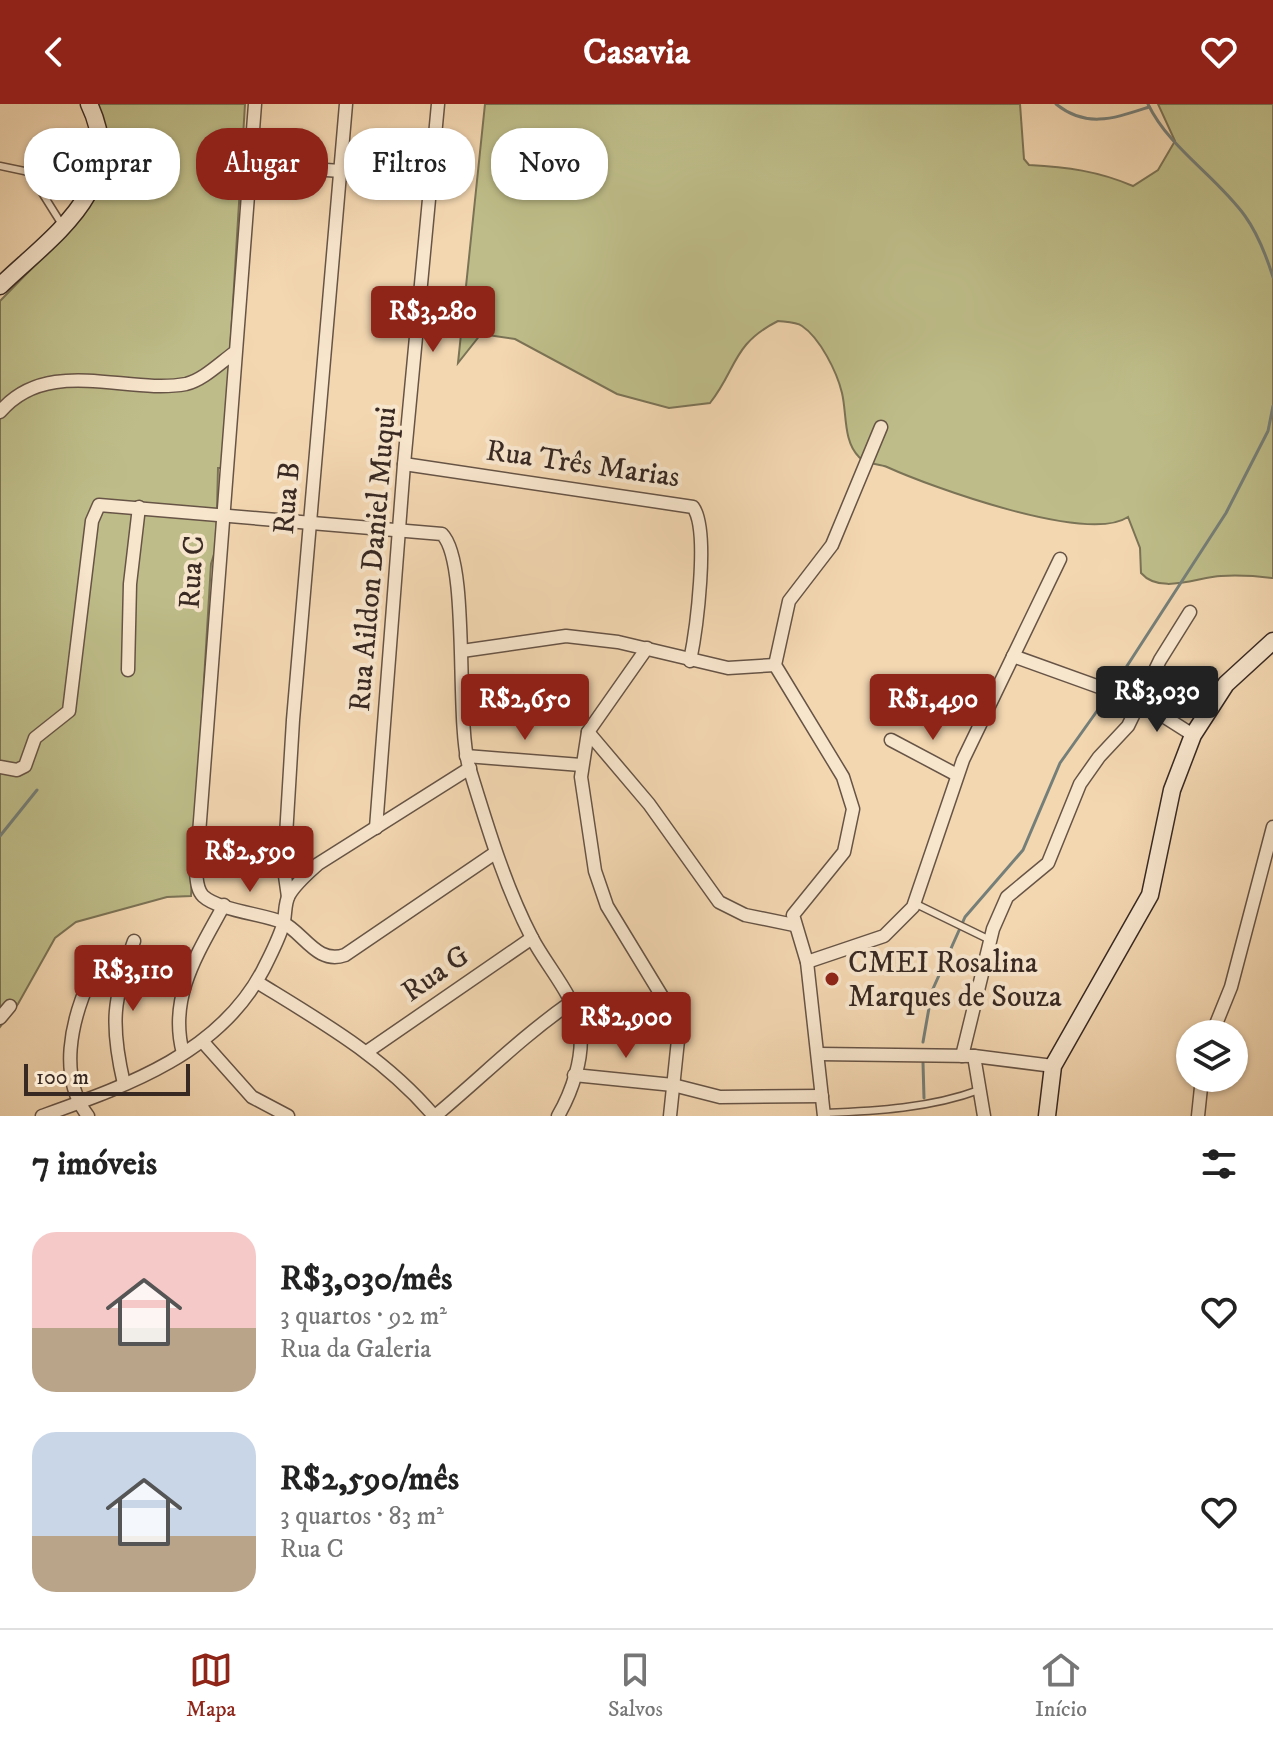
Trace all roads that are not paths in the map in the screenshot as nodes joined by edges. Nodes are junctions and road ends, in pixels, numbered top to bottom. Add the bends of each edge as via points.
1 (89, 104) edge
2 (255, 104) edge
3 (346, 104) edge
4 (438, 104) edge
5 (98, 128) edge
6 (253, 128) edge
7 (436, 128) edge
8 (0, 166) edge
9 (328, 170) edge
10 (24, 171) edge
11 (340, 171) junction
12 (344, 171) edge
13 (47, 200) edge
14 (85, 200) edge
15 (248, 200) edge
16 (430, 200) edge
17 (63, 226) junction
18 (0, 286) edge
19 (234, 353) junction
20 (0, 412) edge
21 (881, 427) dead end
22 (404, 464) junction
23 (139, 507) junction
24 (221, 514) junction
25 (309, 523) junction
26 (402, 530) junction
27 (1060, 559) dead end
28 (1190, 612) dead end
29 (1273, 641) edge
30 (647, 648) junction
31 (462, 651) junction
32 (1013, 656) junction
33 (690, 661) junction
34 (775, 665) junction
35 (128, 670) dead end
36 (1141, 702) junction
37 (588, 732) junction
38 (1193, 735) junction
39 (891, 740) dead end
40 (468, 762) junction
41 (581, 765) junction
42 (0, 767) edge
43 (957, 775) junction
44 (1273, 827) edge
45 (376, 828) junction
46 (495, 853) junction
47 (288, 897) junction
48 (914, 903) junction
49 (224, 905) junction
50 (284, 923) junction
51 (794, 925) junction
52 (532, 938) junction
53 (990, 940) junction
54 (134, 941) dead end
55 (807, 962) junction
56 (90, 979) dead end
57 (257, 982) junction
58 (570, 1003) junction
59 (10, 1006) dead end
60 (0, 1018) edge
61 (1218, 1020) edge
62 (203, 1042) junction
63 (368, 1051) junction
64 (183, 1053) junction
65 (819, 1054) junction
66 (968, 1056) junction
67 (1053, 1066) junction
68 (574, 1075) junction
69 (124, 1084) junction
70 (673, 1085) junction
71 (979, 1090) junction
72 (1201, 1092) edge
73 (822, 1096) junction
74 (79, 1103) junction
75 (823, 1115) edge
76 (42, 1116) edge
77 (88, 1116) edge
78 (288, 1116) edge
79 (434, 1116) edge
80 (558, 1116) edge
81 (670, 1116) edge
82 (984, 1116) edge
83 (1047, 1116) edge
84 (1198, 1116) edge

1 - 5 street
2 - 6 street, Rua C
3 - 11 street, Rua B
4 - 7 street, Rua Aildon Daniel Muqui
8 - 10 lane
9 - 11 street
11 - 12 street
11 - 25 street, Rua B
13 - 17 lane
14 - 17 street
15 - 19 street, Rua C
16 - 22 street, Rua Aildon Daniel Muqui
17 - 18 street
19 - 20 street via 186,384 79,379 36,389
19 - 24 street, Rua C
21 - 34 street via 832,545 787,605
22 - 26 street, Rua Aildon Daniel Muqui
22 - 33 street, Rua Três Marias via 693,507 699,525 699,580
23 - 24 street
23 - 35 street
23 - 42 street via 99,505 93,513 69,711 33,740 25,766
24 - 25 street
24 - 49 street, Rua C via 196,873 203,896
25 - 26 street
25 - 47 street, Rua B via 286,838
26 - 31 street via 442,534 450,544
26 - 45 street, Rua Aildon Daniel Muqui
27 - 32 street
28 - 36 street
29 - 38 street via 1226,684
30 - 31 street via 566,636
30 - 33 street
30 - 37 street
31 - 40 street
32 - 36 street
32 - 43 street
33 - 34 street via 728,668
34 - 51 street via 843,777 853,809 844,852 793,915
36 - 38 street
36 - 53 street via 1123,733 1088,770 1048,863 1007,897
37 - 41 street
37 - 51 street via 641,794 719,902 745,915
38 - 67 street via 1172,790 1150,895
39 - 43 street
40 - 41 street
40 - 45 street
40 - 46 street
41 - 70 street via 603,895 674,1016 678,1040
43 - 48 street
44 - 61 street via 1236,973
45 - 47 street via 318,864
46 - 50 street via 341,957 323,956
46 - 52 street
47 - 50 street, Rua B
48 - 53 lane
48 - 55 street via 884,936
49 - 50 street, Rua C
49 - 64 street via 182,989 178,1028
50 - 57 street, Rua B
51 - 55 street
52 - 58 street
52 - 63 street, Rua G
53 - 66 street
54 - 69 street via 120,979 113,1027
55 - 65 street
56 - 74 street via 71,1038 71,1076
57 - 62 street, Rua B via 235,1013
57 - 63 street
58 - 68 street via 580,1031
58 - 79 street via 521,1038
59 - 60 street
62 - 64 street, Rua B
62 - 78 street via 252,1097
63 - 79 street
64 - 69 street, Rua B
65 - 66 street
65 - 73 street
66 - 67 street
66 - 71 street
67 - 83 street
68 - 70 street
68 - 80 street
69 - 74 street, Rua B
70 - 73 street via 720,1097
70 - 81 street
71 - 75 lane via 878,1111
71 - 82 street
72 - 84 street
73 - 75 street
74 - 76 street, Rua B
74 - 77 street

